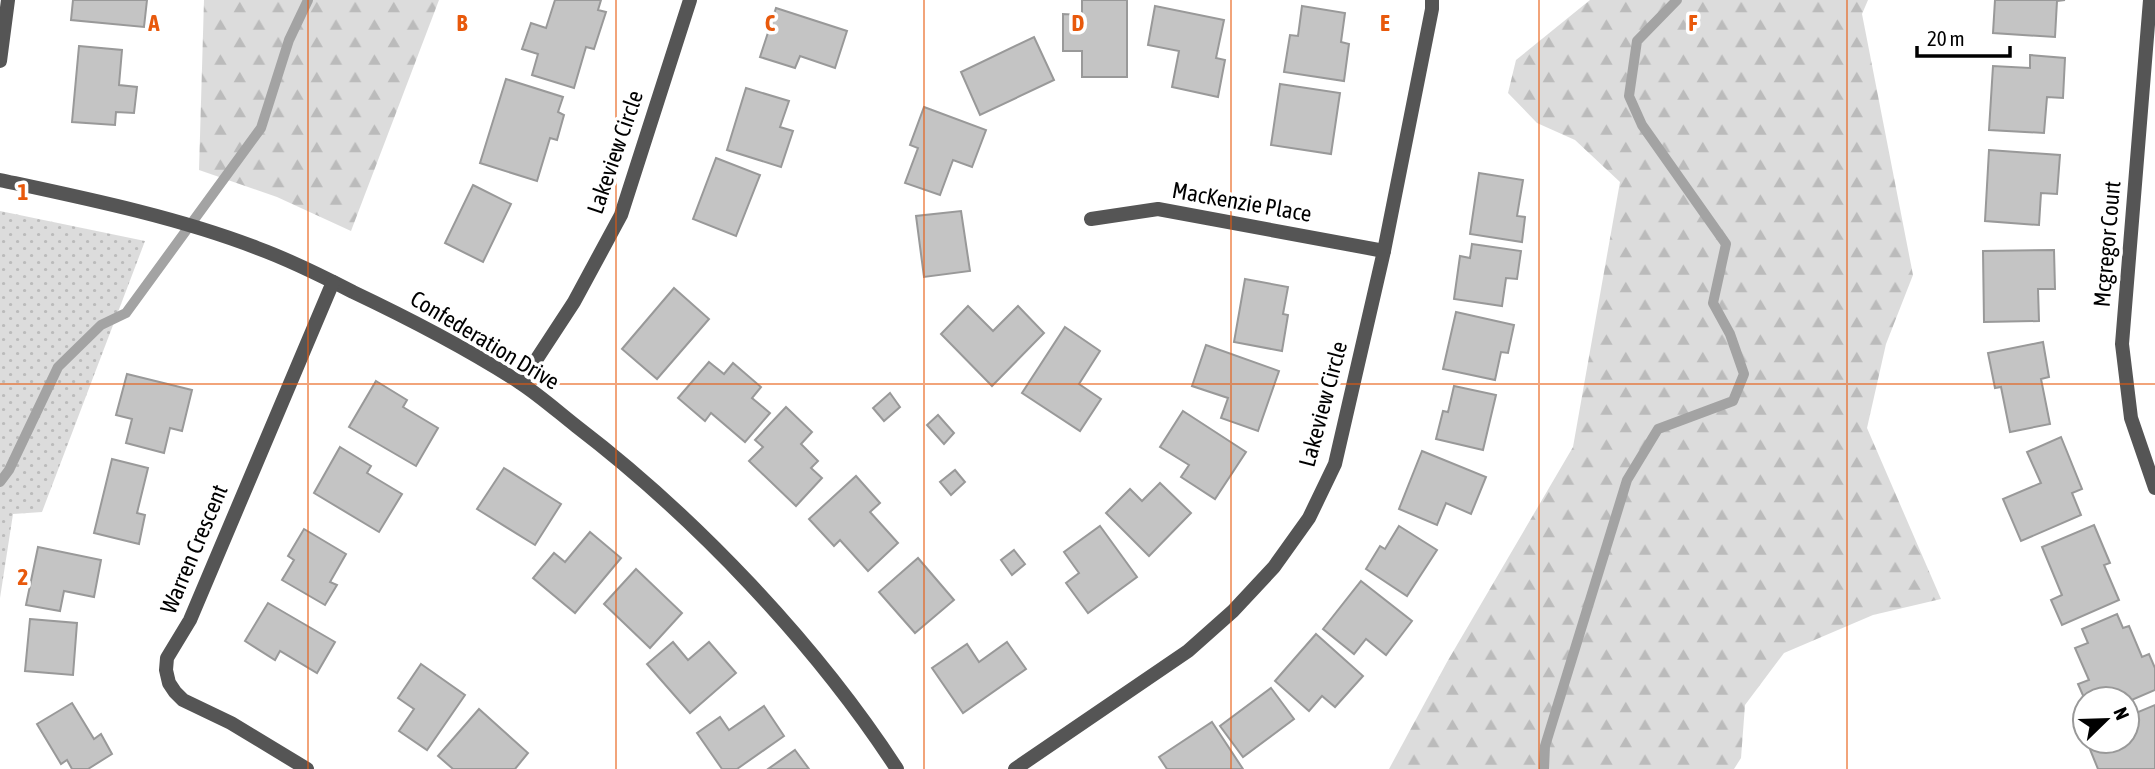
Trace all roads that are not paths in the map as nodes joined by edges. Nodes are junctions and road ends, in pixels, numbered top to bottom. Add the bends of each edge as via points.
1 (8, 0) edge
2 (691, 0) edge
3 (1432, 0) edge
4 (2150, 0) edge
5 (0, 61) edge
6 (0, 180) edge
7 (1091, 219) dead end
8 (1384, 251) junction
9 (333, 282) junction
10 (521, 383) junction
11 (2155, 488) edge
12 (307, 769) edge
13 (897, 769) edge
14 (1015, 769) edge

1 - 5 street
2 - 10 street, Lakeview Circle via 621,215 574,302
3 - 8 street, Lakeview Circle
4 - 11 street, Mcgregor Court via 2122,344 2131,418
6 - 9 street, Confederation Drive via 106,203 227,237
7 - 8 street, MacKenzie Place via 1158,209
8 - 14 street, Lakeview Circle via 1335,464 1309,518 1274,567 1188,650
9 - 10 street, Confederation Drive via 447,339
9 - 12 street, Warren Crescent via 190,620 167,658 166,670 183,700
10 - 13 street, Confederation Drive via 618,458 706,539 775,611

